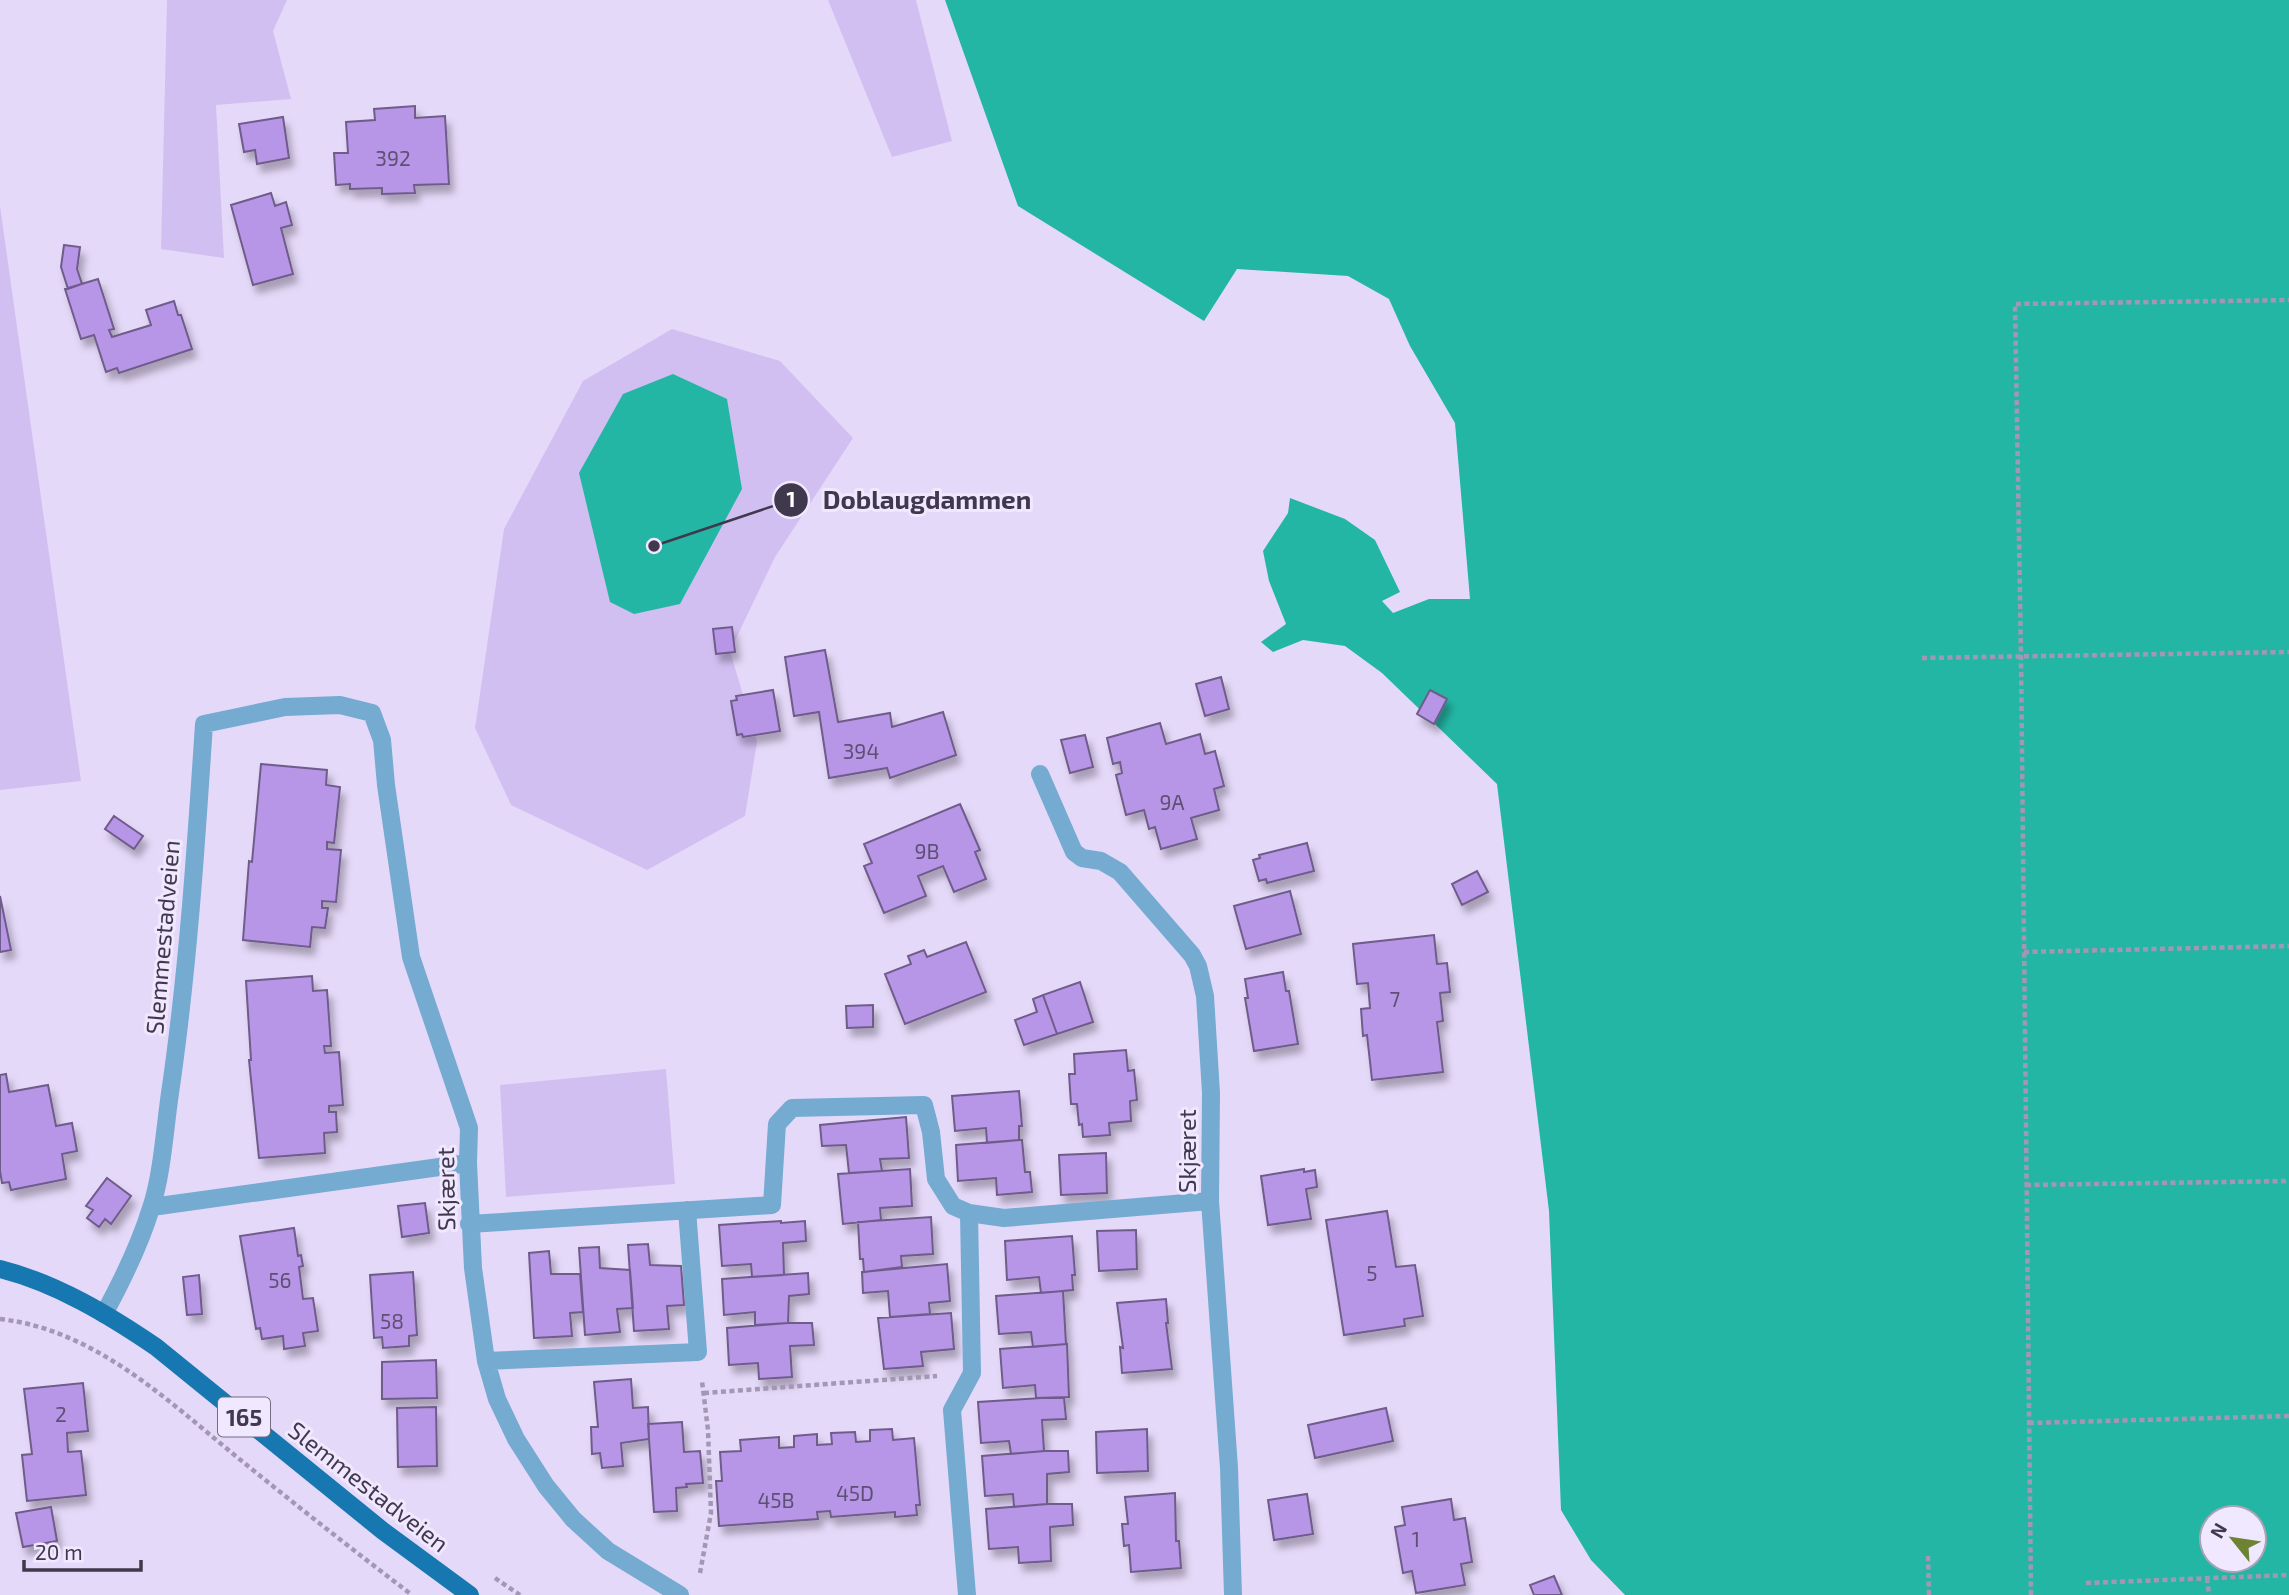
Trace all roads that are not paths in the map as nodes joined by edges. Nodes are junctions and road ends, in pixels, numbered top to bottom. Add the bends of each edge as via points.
1 (372, 713) joint
2 (1040, 774) dead end
3 (468, 1163) junction
4 (1210, 1201) junction
5 (152, 1207) junction
6 (687, 1210) junction
7 (969, 1213) junction
8 (470, 1224) junction
9 (0, 1269) edge
10 (104, 1314) junction
11 (486, 1361) junction
12 (470, 1595) edge
13 (680, 1595) edge
14 (967, 1595) edge
15 (1233, 1595) edge

1 - 3 street, Skjæret via 382,740 411,957 469,1128
1 - 5 street, Slemmestadveien via 340,705 285,707 204,724 183,1003
2 - 4 street, Skjæret via 1074,852 1120,872 1198,966 1205,996 1211,1093
3 - 5 street
3 - 8 street, Skjæret
4 - 7 street via 1004,1217
4 - 15 street, Skjæret
5 - 10 street, Slemmestadveien
6 - 7 street via 772,1205 777,1124 792,1108 924,1105 936,1179 953,1206
6 - 8 street
6 - 11 street via 698,1352
7 - 14 street via 972,1373 952,1410
8 - 11 street, Skjæret
9 - 10 main road, Slemmestadveien / 165 via 63,1292
10 - 12 main road, Slemmestadveien / 165 via 173,1359 383,1531
11 - 13 street, Skjæret via 516,1440 573,1519 617,1557

